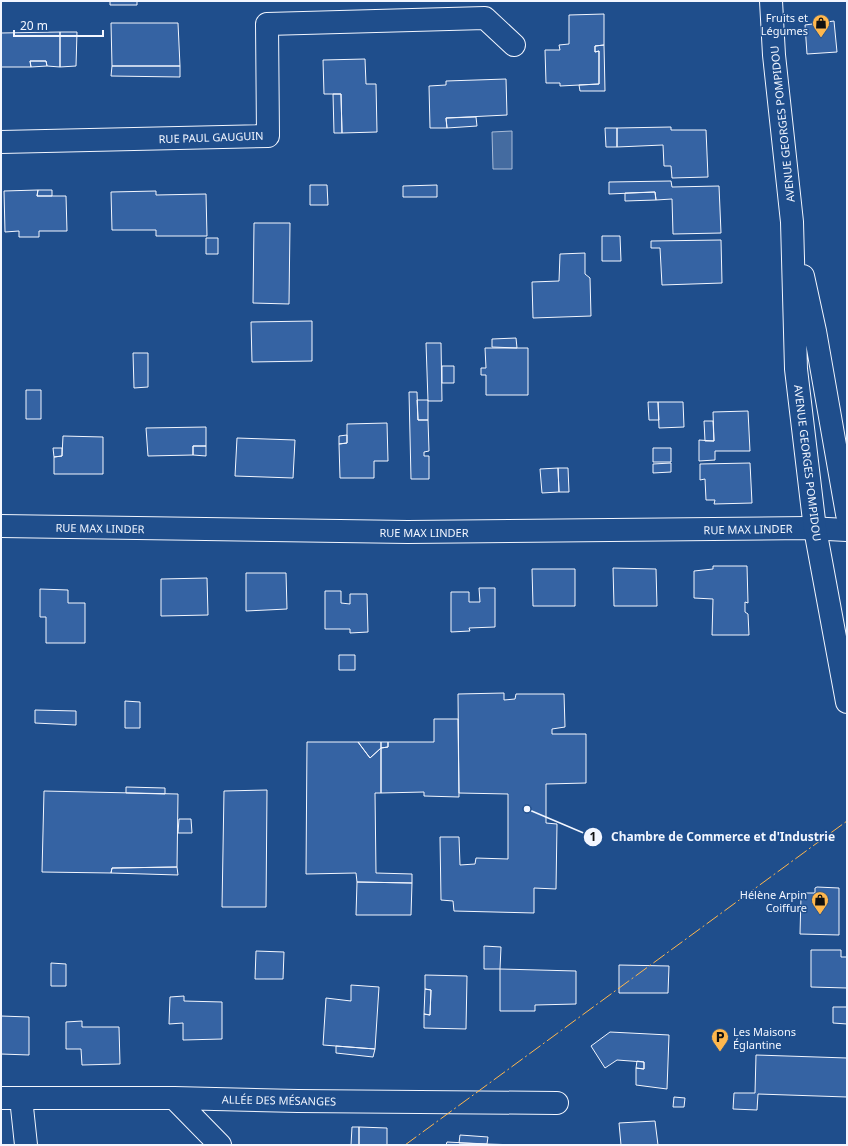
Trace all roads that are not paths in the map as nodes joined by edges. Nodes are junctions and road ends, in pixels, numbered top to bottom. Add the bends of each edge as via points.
1 (771, 1) edge
2 (514, 45) dead end
3 (1, 142) edge
4 (792, 222) junction
5 (847, 514) edge
6 (1, 526) edge
7 (815, 529) junction
8 (847, 530) edge
9 (847, 702) edge
10 (11, 1098) edge
11 (174, 1098) junction
12 (557, 1103) dead end
13 (26, 1145) edge
14 (220, 1145) edge

1 - 4 street, AVENUE GEORGES POMPIDOU via 774,55
2 - 3 street, RUE PAUL GAUGUIN via 485,18 267,24 268,136
4 - 5 street, AVENUE GEORGES POMPIDOU via 815,331
4 - 7 street, AVENUE GEORGES POMPIDOU via 796,369
6 - 7 street, RUE MAX LINDER via 408,532
7 - 8 street, RUE MAX LINDER
7 - 9 street, AVENUE GEORGES POMPIDOU
10 - 11 street, ALLÉE DES MÉSANGES
10 - 13 street
11 - 12 street, ALLÉE DES MÉSANGES
11 - 14 street

